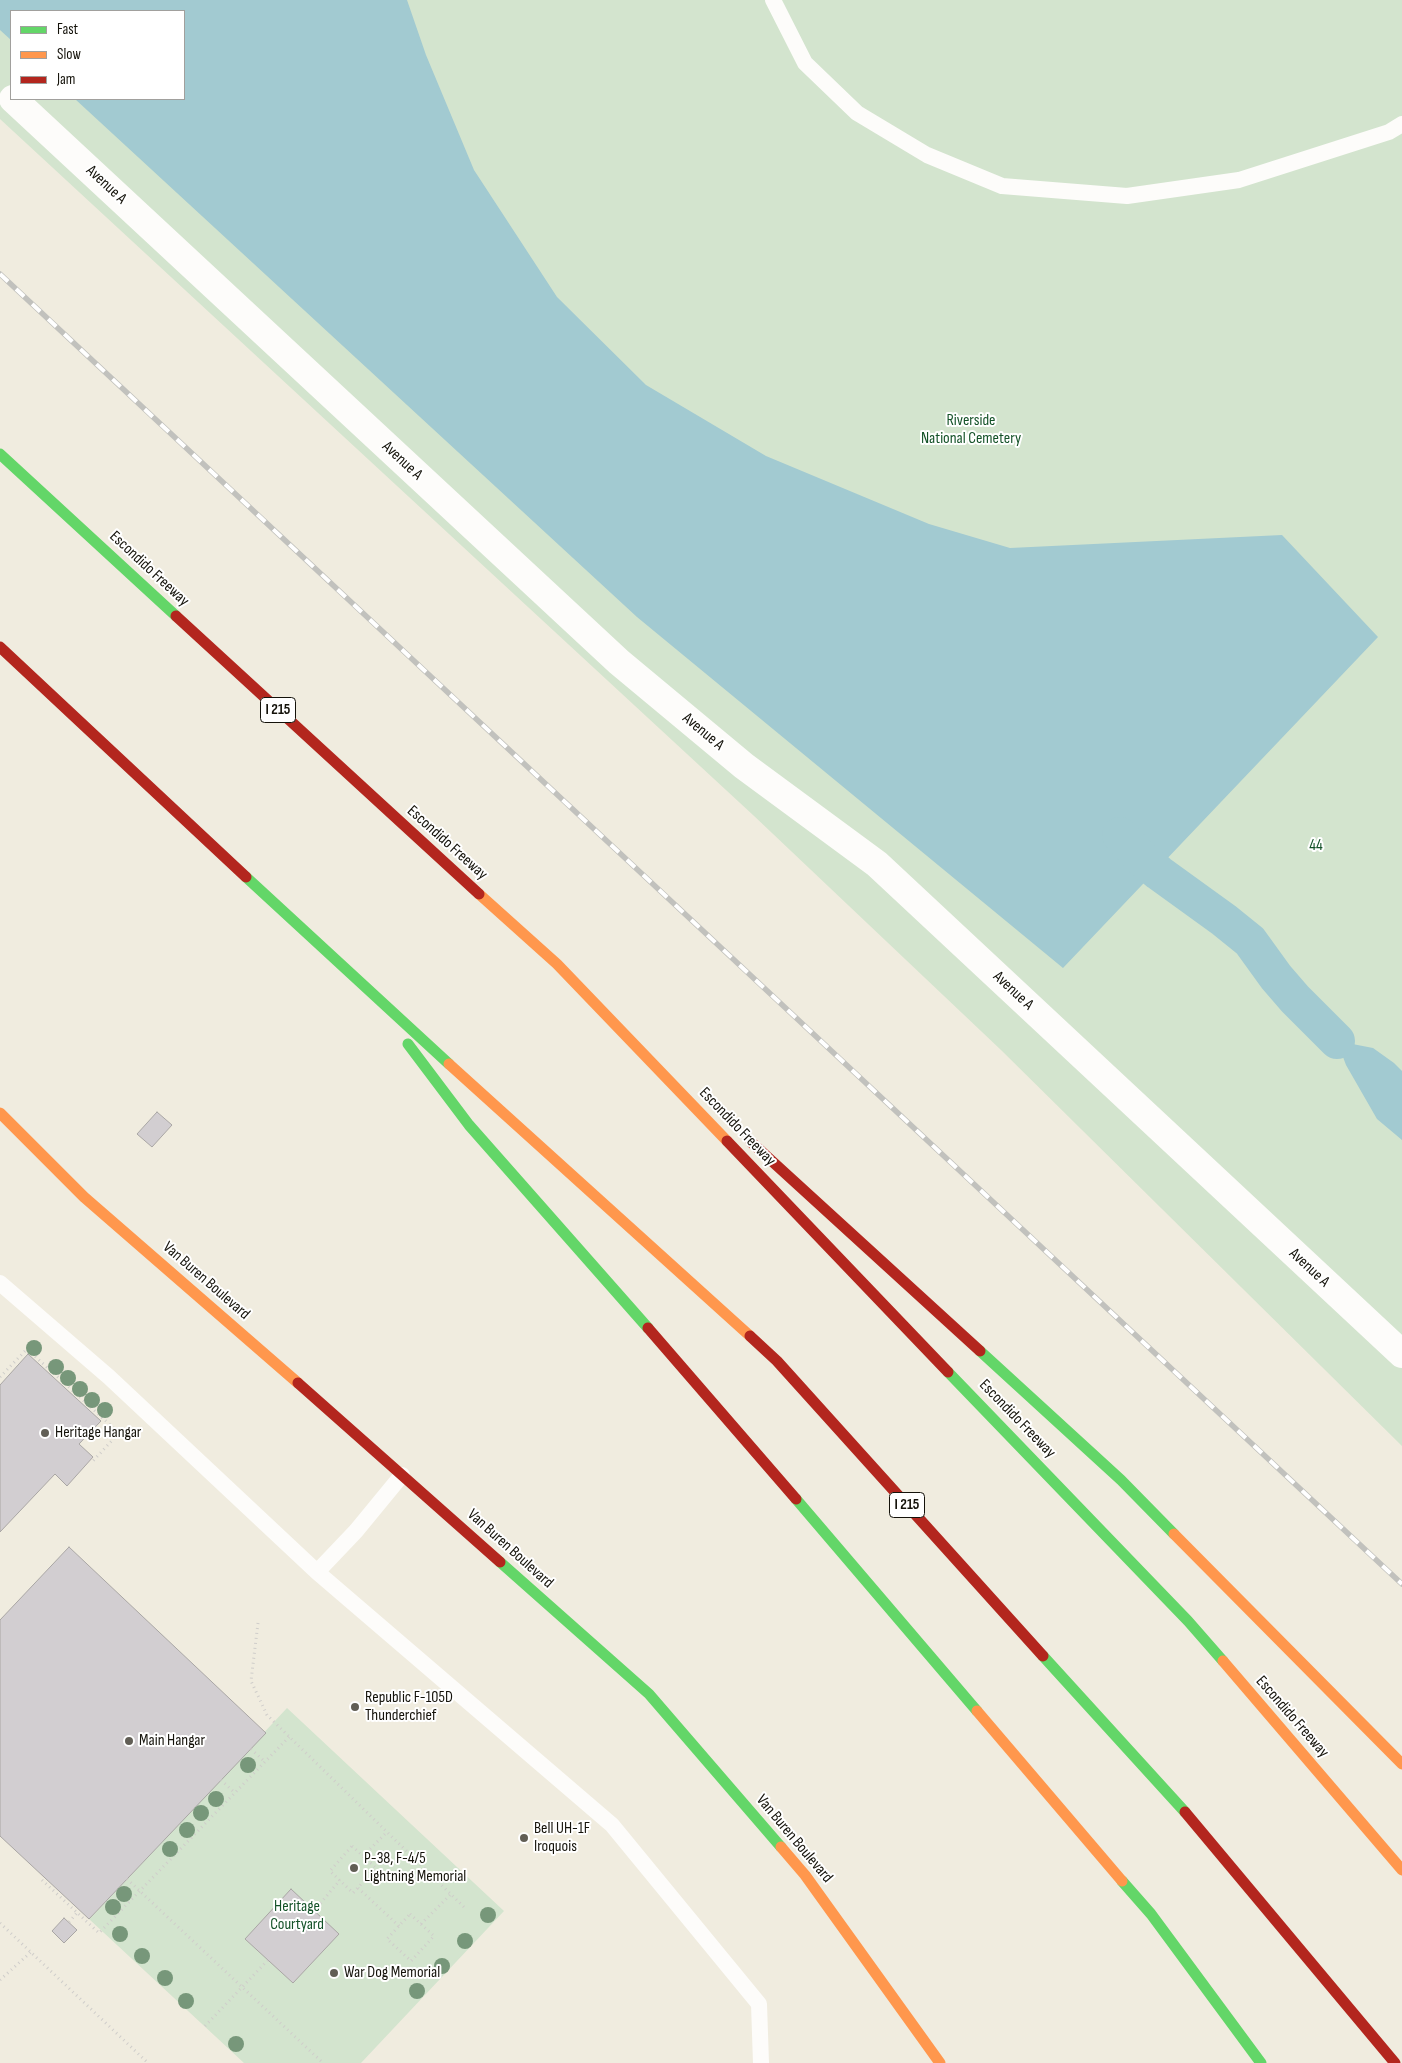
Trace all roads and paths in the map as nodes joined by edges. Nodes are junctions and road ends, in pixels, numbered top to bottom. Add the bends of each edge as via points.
1 (773, 0) edge
2 (0, 87) edge
3 (10, 96) edge
4 (14, 100) edge
5 (1402, 124) edge
6 (0, 454) edge
7 (0, 647) edge
8 (557, 964) junction
9 (371, 994) junction
10 (689, 1084) dead end
11 (0, 1113) edge
12 (740, 1132) dead end
13 (0, 1283) edge
14 (1402, 1354) edge
15 (0, 1377) edge
16 (92, 1462) dead end
17 (402, 1475) junction
18 (317, 1572) junction
19 (258, 1623) dead end
20 (289, 1737) junction
21 (251, 1749) dead end
22 (265, 1762) junction
23 (1402, 1764) edge
24 (221, 1780) dead end
25 (235, 1793) junction
26 (387, 1832) junction
27 (363, 1856) junction
28 (1402, 1870) edge
29 (127, 1879) dead end
30 (42, 1880) dead end
31 (340, 1880) junction
32 (358, 1888) junction
33 (140, 1891) junction
34 (451, 1894) junction
35 (466, 1909) dead end
36 (314, 1911) dead end
37 (77, 1913) junction
38 (68, 1922) dead end
39 (0, 1924) edge
40 (421, 1924) junction
41 (399, 1926) junction
42 (31, 1952) junction
43 (268, 1960) dead end
44 (0, 1980) edge
45 (242, 1986) junction
46 (205, 2026) dead end
47 (148, 2063) edge
48 (323, 2063) edge
49 (761, 2063) edge
50 (940, 2063) edge
51 (1261, 2063) edge
52 (1395, 2063) edge

1 - 5 lane via 806,63 857,113 927,155 1002,186 1127,196 1238,180 1389,132
2 - 3 street, Avenue A
4 - 14 street, Avenue A via 619,662 744,766 877,864
6 - 8 main road, Escondido Freeway / I 215
7 - 9 main road, I 215
8 - 10 main road
8 - 28 main road, Escondido Freeway / I 215 via 1188,1621
9 - 51 main road via 468,1125 710,1399 1151,1914
9 - 52 main road, I 215 via 777,1361 1208,1838
11 - 17 main road, Van Buren Boulevard via 84,1197
12 - 23 main road via 1121,1480
13 - 18 lane via 109,1377
15 - 16 path via 27,1349 119,1433
17 - 18 lane
17 - 50 main road, Van Buren Boulevard via 649,1694 805,1875
18 - 49 lane via 612,1825 759,2004
19 - 20 path via 251,1681 267,1715
20 - 22 path
20 - 26 path
21 - 22 path
22 - 25 path
24 - 25 path
25 - 33 path
26 - 27 path
26 - 34 path
27 - 31 path via 352,1846 330,1871
27 - 32 path via 376,1868
29 - 33 path
30 - 37 path
31 - 32 path via 353,1893
31 - 36 path
32 - 41 path
33 - 37 path via 99,1933
33 - 45 path
34 - 35 path
34 - 40 path
37 - 38 path
39 - 42 path
40 - 41 path via 410,1914
40 - 41 path via 434,1936 411,1961 387,1939
42 - 44 path
42 - 47 path
43 - 45 path
45 - 46 path
45 - 48 path

